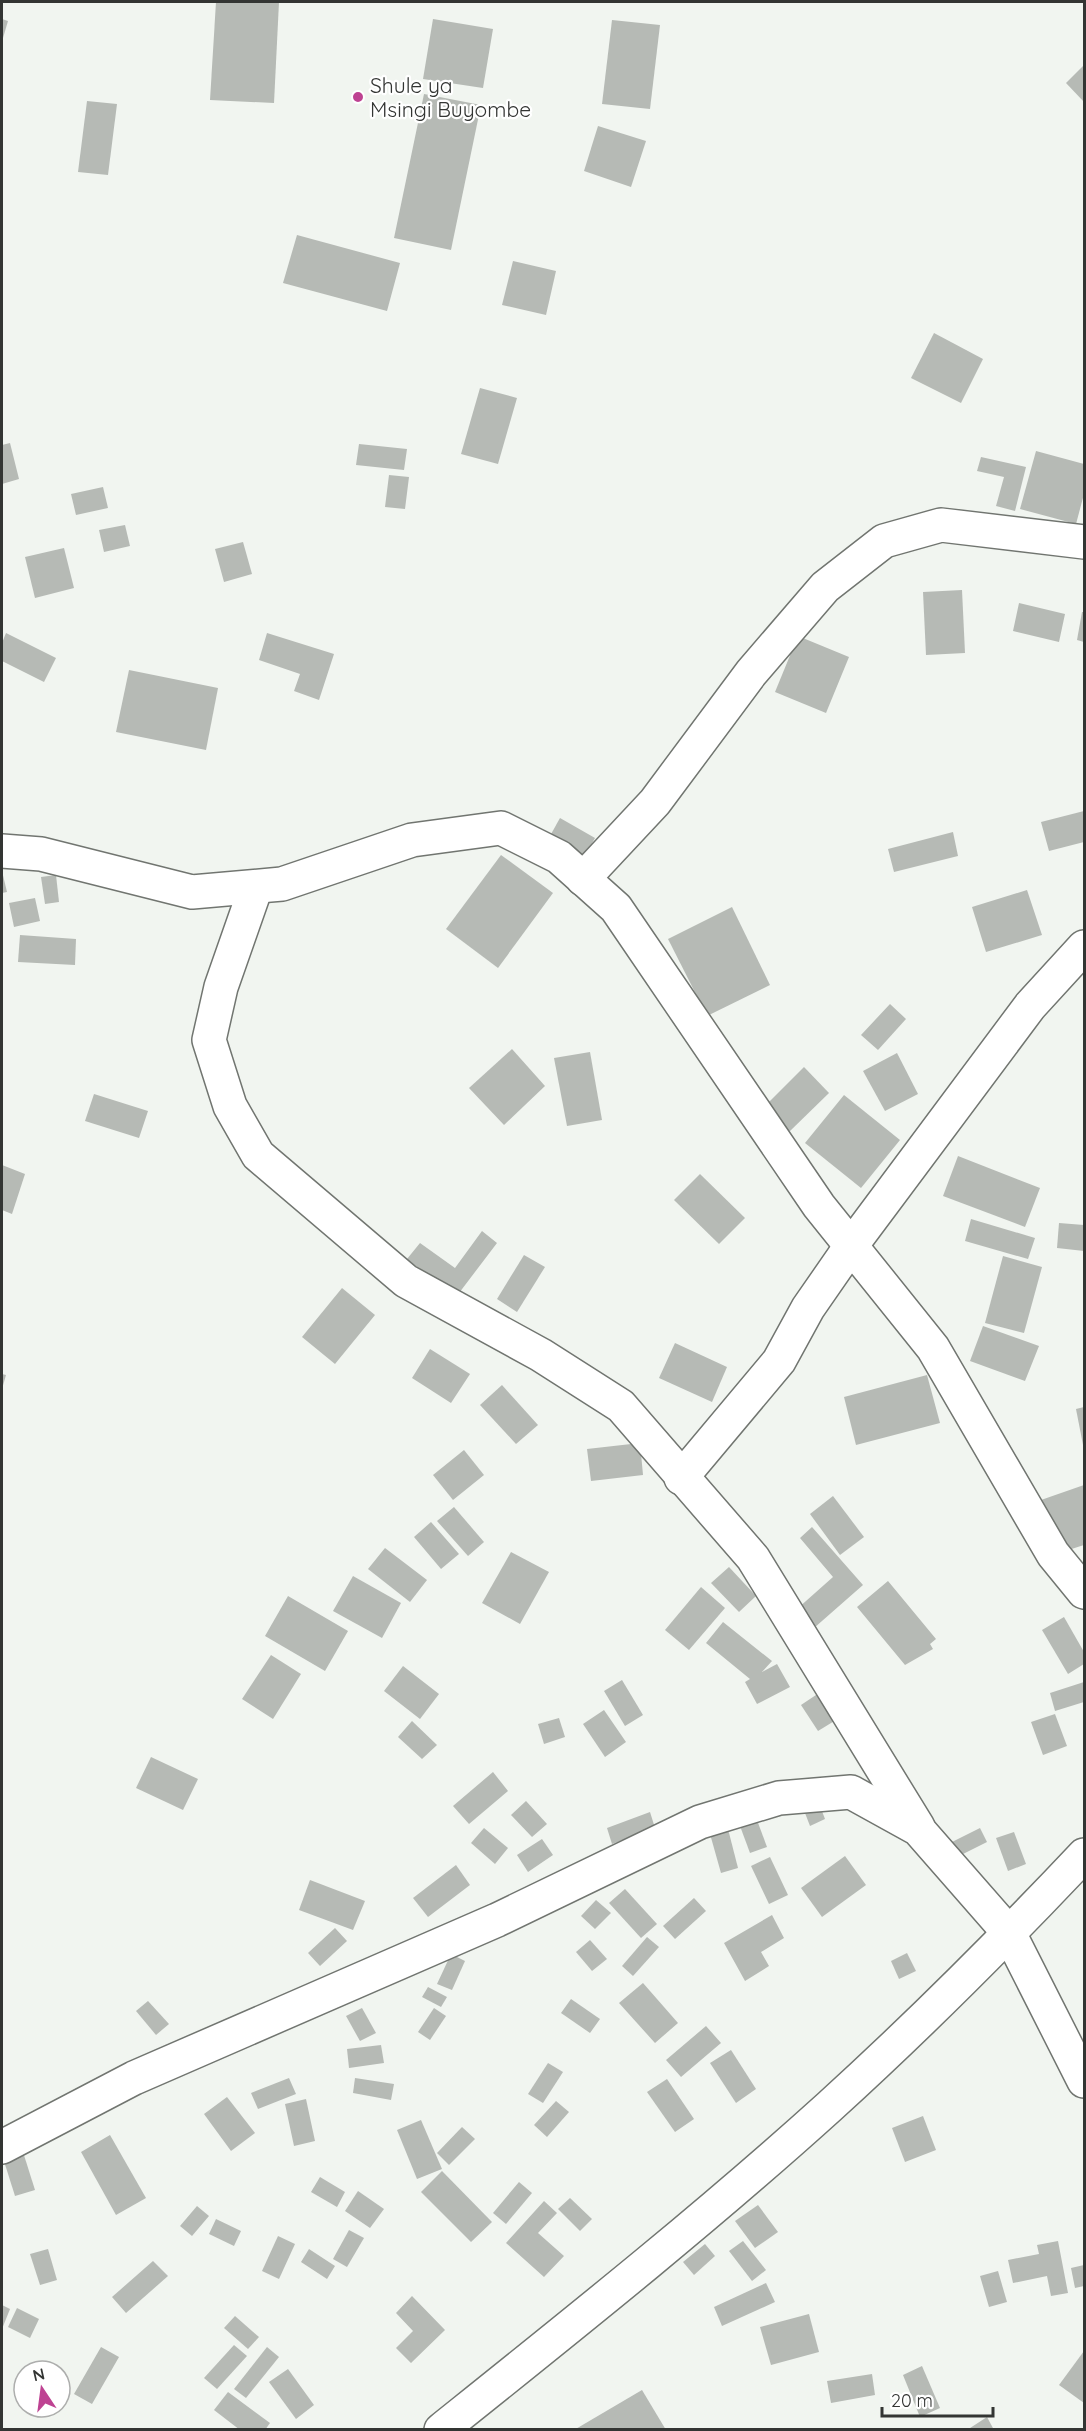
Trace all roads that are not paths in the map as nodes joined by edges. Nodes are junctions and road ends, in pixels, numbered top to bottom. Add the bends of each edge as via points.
1 (1084, 542) edge
2 (2, 851) edge
3 (584, 879) junction
4 (255, 887) junction
5 (1084, 947) edge
6 (851, 1246) junction
7 (681, 1478) junction
8 (1084, 1593) edge
9 (918, 1829) junction
10 (1084, 1856) edge
11 (1009, 1933) junction
12 (1084, 2081) edge
13 (2, 2147) edge
14 (441, 2430) edge

1 - 3 street via 941,525 884,541 825,587 751,673 655,802
2 - 4 street via 41,854 192,892
3 - 4 street via 559,857 501,828 412,840 282,884
3 - 6 street via 616,908 819,1206
4 - 7 street via 221,987 209,1040 230,1106 258,1155 406,1281 541,1355 621,1406
5 - 6 street via 1030,1006
6 - 7 street via 808,1308 779,1361
6 - 8 street via 933,1348 1053,1554
7 - 9 street via 753,1558
9 - 11 street
9 - 13 street via 850,1792 779,1797 700,1822 497,1920 134,2078
10 - 11 street
11 - 12 street
11 - 14 street via 828,2107 625,2282

